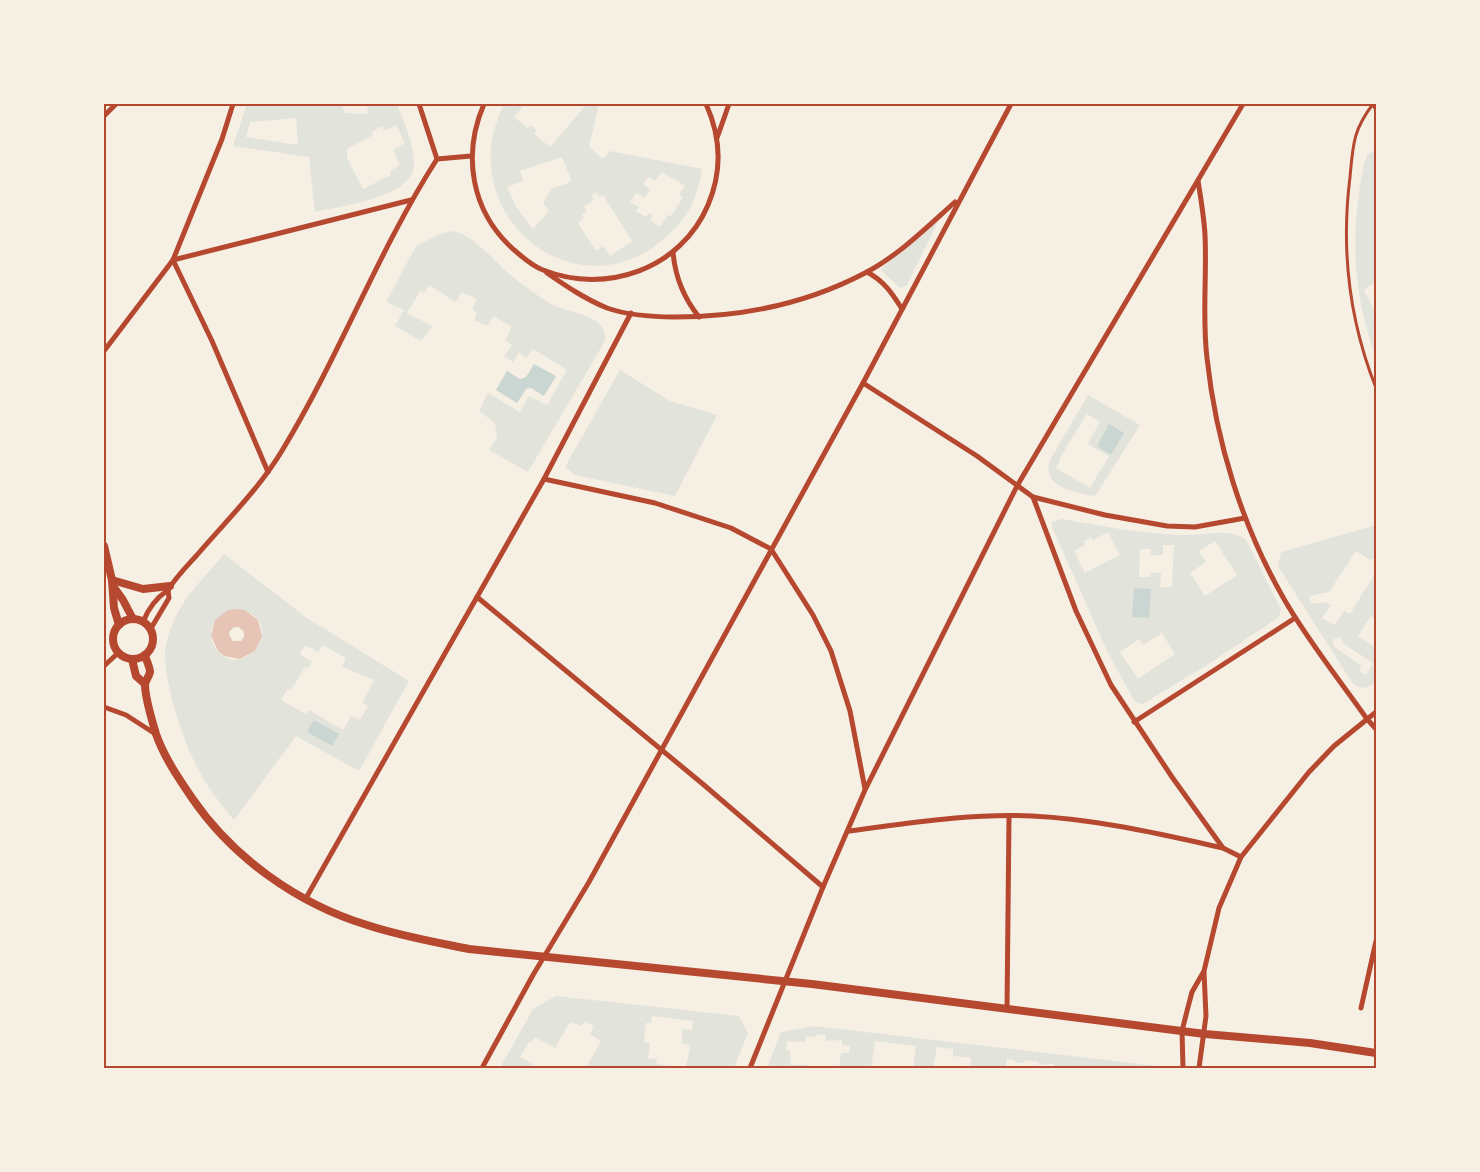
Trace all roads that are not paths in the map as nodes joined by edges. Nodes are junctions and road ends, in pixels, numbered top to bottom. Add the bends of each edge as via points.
1 (116, 104) edge
2 (232, 104) edge
3 (419, 104) edge
4 (484, 104) edge
5 (706, 104) edge
6 (729, 104) edge
7 (1011, 104) edge
8 (1243, 104) edge
9 (1373, 104) edge
10 (1377, 108) edge
11 (104, 116) edge
12 (717, 140) junction
13 (471, 156) junction
14 (437, 159) junction
15 (1198, 181) junction
16 (958, 199) junction
17 (411, 200) junction
18 (673, 252) junction
19 (173, 260) junction
20 (541, 269) junction
21 (867, 272) junction
22 (902, 309) junction
23 (631, 313) junction
24 (699, 317) junction
25 (104, 351) edge
26 (862, 383) junction
27 (1377, 388) edge
28 (268, 472) junction
29 (544, 479) junction
30 (1017, 486) junction
31 (1033, 497) junction
32 (1245, 518) junction
33 (104, 546) edge
34 (771, 549) junction
35 (112, 583) junction
36 (169, 588) junction
37 (477, 597) junction
38 (1295, 618) junction
39 (133, 620) junction
40 (142, 622) junction
41 (120, 625) junction
42 (150, 630) junction
43 (118, 653) junction
44 (145, 655) junction
45 (132, 659) junction
46 (104, 666) edge
47 (145, 684) junction
48 (104, 707) edge
49 (1377, 712) edge
50 (1367, 718) junction
51 (1134, 722) junction
52 (1377, 729) edge
53 (157, 735) junction
54 (661, 750) junction
55 (866, 790) junction
56 (1009, 817) junction
57 (849, 831) junction
58 (1223, 848) junction
59 (1241, 856) junction
60 (823, 887) junction
61 (306, 898) junction
62 (1377, 941) edge
63 (546, 956) junction
64 (1204, 970) junction
65 (785, 982) junction
66 (1361, 1008) dead end
67 (1007, 1009) junction
68 (1182, 1031) junction
69 (1205, 1034) junction
70 (1377, 1053) edge
71 (482, 1068) edge
72 (750, 1068) edge
73 (1183, 1068) edge
74 (1199, 1068) edge

1 - 11 street
2 - 19 street via 222,139
3 - 14 street
4 - 13 street via 473,134
5 - 12 street
6 - 12 street
7 - 16 street
8 - 15 street
9 - 10 street
9 - 27 lane via 1354,140 1346,236 1354,317 1363,355
12 - 18 street via 718,163 711,196 696,227
13 - 14 street
13 - 20 street via 479,201 489,221 519,255
14 - 17 street
15 - 30 street
15 - 32 street via 1205,236 1208,366 1225,453
16 - 21 street
16 - 22 street
17 - 19 street
17 - 28 street via 322,378
18 - 20 street via 642,270 608,279 572,278
18 - 24 street via 679,283
19 - 25 street
19 - 28 street
20 - 23 street via 590,300
21 - 22 street via 879,279
21 - 24 street via 830,289 764,310
22 - 26 street
23 - 24 street
23 - 29 street
26 - 30 street
26 - 34 street
28 - 36 street
29 - 34 street via 677,509 730,528
29 - 37 street
30 - 31 street
30 - 55 street
31 - 32 street via 1167,526 1195,527
31 - 51 street via 1092,649
32 - 38 street
33 - 35 main road
34 - 54 street
34 - 55 street via 831,651 850,711
35 - 36 main road via 142,589
35 - 39 main road
35 - 41 main road
36 - 40 street
36 - 42 street via 169,598
37 - 54 street
37 - 61 street
38 - 50 street
38 - 51 street
39 - 40 main road
39 - 41 main road
40 - 42 main road
41 - 43 main road via 113,642
42 - 44 main road via 151,646
43 - 45 main road
43 - 46 street
44 - 45 main road
44 - 47 main road via 150,673
45 - 47 main road via 136,676
47 - 53 main road
48 - 53 street via 126,715
49 - 50 street
50 - 52 street
50 - 59 street via 1309,772
51 - 58 street
53 - 61 main road via 187,791 218,832 262,871
54 - 60 street
54 - 63 street
55 - 57 street
56 - 57 street via 949,818
56 - 58 street via 1056,818 1121,827
56 - 67 street
57 - 60 street
58 - 59 street
59 - 64 street via 1219,908
60 - 65 street
61 - 63 main road via 337,914 393,933 469,949
62 - 66 street
63 - 65 main road
63 - 71 street
64 - 68 street via 1192,992
64 - 69 street
65 - 67 main road
65 - 72 street
67 - 68 main road
68 - 69 main road
68 - 73 street
69 - 70 main road
69 - 74 street

